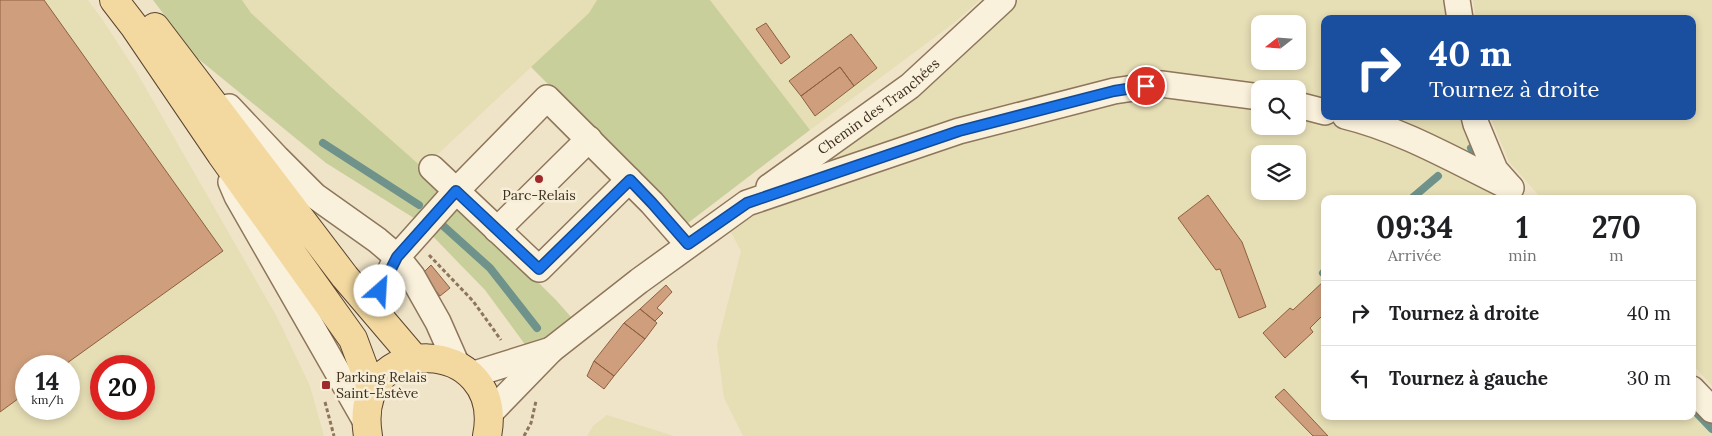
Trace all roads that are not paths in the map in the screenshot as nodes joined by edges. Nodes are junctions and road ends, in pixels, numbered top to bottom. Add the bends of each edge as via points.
1 (114, 0) edge
2 (134, 0) edge
3 (1003, 0) edge
4 (1457, 0) edge
5 (1459, 15) edge
6 (167, 42) junction
7 (1251, 96) edge
8 (1306, 107) edge
9 (1321, 111) edge
10 (1361, 120) edge
11 (1475, 120) edge
12 (589, 139) junction
13 (220, 154) junction
14 (432, 168) dead end
15 (630, 180) junction
16 (456, 191) junction
17 (1515, 193) edge
18 (747, 203) junction
19 (498, 230) junction
20 (688, 244) junction
21 (405, 249) junction
22 (372, 308) junction
23 (551, 350) junction
24 (414, 358) junction
25 (464, 370) junction
26 (372, 390) junction
27 (1696, 393) edge
28 (1712, 410) edge
29 (488, 425) edge
30 (366, 428) edge

1 - 13 main road
2 - 6 main road
3 - 18 street, Chemin des Tranchées via 910,86
4 - 5 street
6 - 21 street via 315,196 377,240
6 - 22 main road
7 - 18 street via 1161,84 1114,91 959,131
8 - 9 street
10 - 17 street via 1415,141
11 - 17 street via 1495,170
12 - 15 street
12 - 16 street via 547,98
12 - 19 street
13 - 26 main road via 353,339
13 - 30 street via 237,196
14 - 16 street
15 - 19 street via 539,269
15 - 20 street
16 - 19 street
16 - 21 street
18 - 20 street, Chemin des Tranchées
20 - 23 street, Chemin des Tranchées
21 - 22 street
21 - 25 street via 412,276
22 - 24 main road
23 - 25 street
23 - 29 street
24 - 25 main road via 436,358
24 - 26 main road via 383,375
25 - 29 main road via 483,393
26 - 30 main road via 367,404
27 - 28 street

